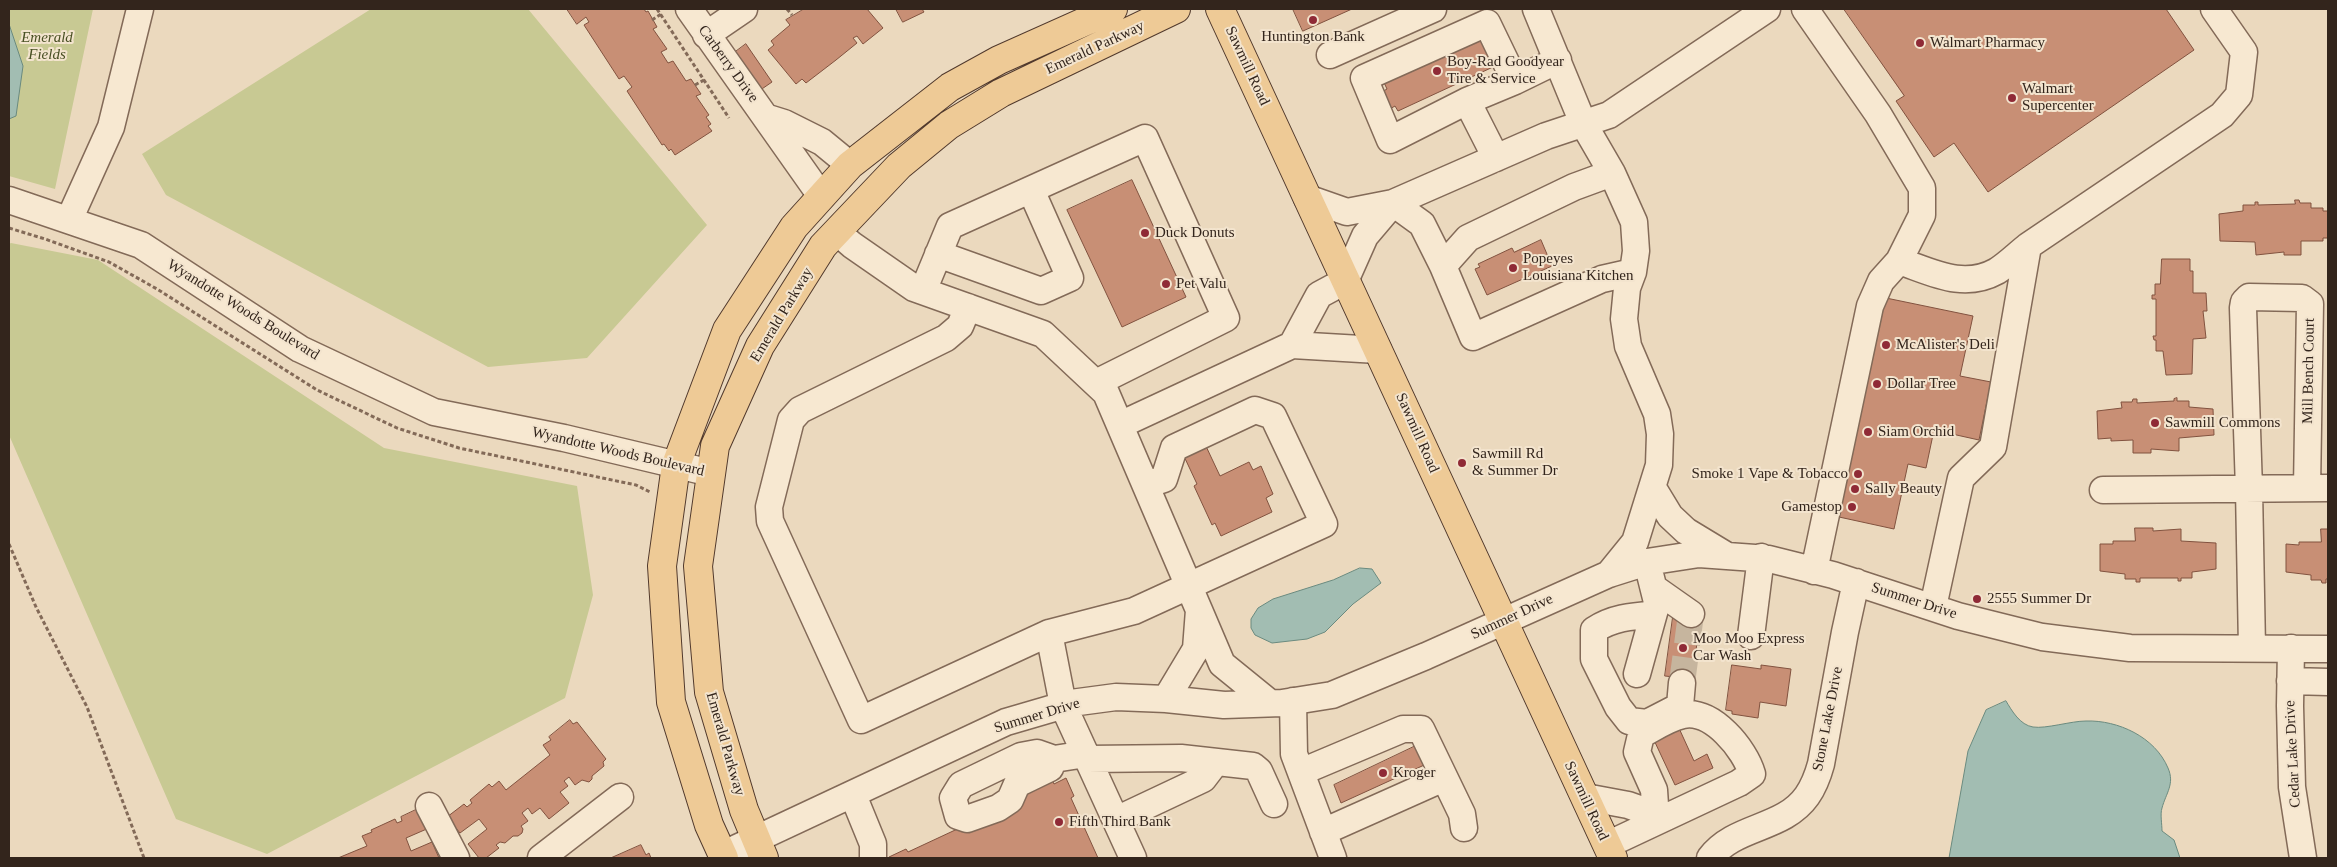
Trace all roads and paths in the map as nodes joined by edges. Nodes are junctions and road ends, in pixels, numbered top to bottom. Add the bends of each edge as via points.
1 (140, 9) edge
2 (658, 9) edge
3 (689, 9) edge
4 (744, 9) edge
5 (787, 9) edge
6 (1113, 9) edge
7 (1176, 9) edge
8 (1220, 9) edge
9 (1433, 9) edge
10 (1536, 9) edge
11 (1767, 9) edge
12 (1805, 9) edge
13 (2214, 9) edge
14 (661, 14) junction
15 (792, 15) dead end
16 (1386, 18) edge
17 (652, 20) dead end
18 (706, 35) junction
19 (1330, 55) dead end
20 (1558, 60) junction
21 (704, 80) junction
22 (1515, 81) junction
23 (695, 85) dead end
24 (1467, 101) junction
25 (729, 118) dead end
26 (768, 118) junction
27 (1583, 123) junction
28 (1496, 158) junction
29 (850, 165) junction
30 (1612, 173) junction
31 (1031, 190) junction
32 (821, 196) junction
33 (1307, 198) junction
34 (9, 200) edge
35 (1393, 203) junction
36 (69, 220) junction
37 (837, 232) junction
38 (2028, 246) junction
39 (938, 254) junction
40 (1899, 261) junction
41 (1443, 266) junction
42 (1632, 272) junction
43 (1345, 281) junction
44 (923, 291) junction
45 (968, 307) junction
46 (1292, 346) junction
47 (1378, 350) junction
48 (1096, 383) junction
49 (1120, 425) junction
50 (676, 465) junction
51 (711, 473) junction
52 (1146, 485) junction
53 (1653, 488) junction
54 (2318, 488) edge
55 (2249, 489) junction
56 (2103, 490) dead end
57 (9, 544) edge
58 (1724, 554) junction
59 (1761, 557) junction
60 (1648, 562) junction
61 (1814, 571) junction
62 (1609, 574) junction
63 (1856, 582) junction
64 (1654, 588) junction
65 (1194, 599) junction
66 (1933, 608) junction
67 (1691, 614) dead end
68 (1652, 615) junction
69 (1502, 622) junction
70 (1049, 633) junction
71 (1751, 636) dead end
72 (2252, 648) junction
73 (2292, 648) junction
74 (2328, 649) edge
75 (1637, 674) dead end
76 (2290, 681) junction
77 (2328, 682) edge
78 (1682, 683) tunnel mouth
79 (1166, 699) junction
80 (1282, 702) junction
81 (1063, 705) junction
82 (1087, 757) junction
83 (1054, 759) dead end
84 (1216, 762) junction
85 (1301, 772) junction
86 (1444, 778) junction
87 (852, 795) junction
88 (620, 797) dead end
89 (1585, 797) junction
90 (1274, 804) dead end
91 (429, 806) dead end
92 (1116, 820) junction
93 (1464, 828) dead end
94 (1323, 832) junction
95 (760, 849) edge
96 (1610, 852) edge
97 (545, 857) edge
98 (723, 857) edge
99 (144, 858) edge
100 (456, 858) edge
101 (873, 858) edge
102 (1133, 858) edge
103 (1333, 858) edge
104 (1710, 858) edge
105 (2303, 858) edge

1 - 36 street via 111,127
2 - 14 path
3 - 18 street, Carberry Drive
4 - 18 street
5 - 15 path
6 - 29 main road, Emerald Parkway via 999,60 950,87
7 - 37 main road, Emerald Parkway via 1001,94 950,125 899,166
8 - 33 main road, Sawmill Road
9 - 16 street
10 - 20 street
11 - 27 street via 1609,115
12 - 40 street via 1878,114 1922,188 1922,215
13 - 38 street via 2244,52 2239,95 2222,115
14 - 17 path
14 - 21 path
16 - 19 street
18 - 26 street, Carberry Drive
20 - 22 street
20 - 27 street
21 - 23 path
21 - 25 path
22 - 24 street
22 - 24 street via 1487,23 1364,78 1390,140
24 - 28 street
26 - 29 street, Carberry Drive via 816,139
26 - 32 street, Carberry Drive via 776,135
27 - 28 street
27 - 30 street
28 - 35 street
29 - 32 main road, Emerald Parkway
30 - 41 street via 1574,187 1468,238
30 - 42 street via 1634,222 1636,251
31 - 39 street via 950,226
31 - 39 street via 1070,278 1041,291
31 - 48 street via 1145,138 1226,318
32 - 50 main road, Emerald Parkway via 794,227 727,330
33 - 35 street via 1347,212
33 - 43 main road, Sawmill Road
34 - 36 street, Wyandotte Woods Boulevard
35 - 41 street via 1422,224
35 - 43 street via 1365,236
36 - 50 street, Wyandotte Woods Boulevard via 141,245 300,349 434,412
37 - 44 street via 852,246
37 - 51 main road, Emerald Parkway via 823,246 760,346 715,446
38 - 40 street via 1998,270 1970,280 1948,279
38 - 66 street via 1993,446 1961,478
39 - 44 street
40 - 61 street via 1881,281 1870,306
41 - 42 street via 1473,337 1602,279
42 - 53 street via 1624,319 1628,346 1657,414 1659,464
43 - 46 street via 1319,295
43 - 47 main road, Sawmill Road
44 - 45 street
45 - 48 street via 1043,334
45 - 70 street via 960,326 946,338 800,410 791,420 769,507 770,521 861,720
46 - 47 street
46 - 49 street
47 - 69 main road, Sawmill Road
48 - 49 street via 1106,393
49 - 52 street
50 - 51 street, Wyandotte Woods Boulevard
50 - 98 main road, Emerald Parkway via 662,566 671,702
51 - 95 main road, Emerald Parkway via 698,566 709,692 744,810
52 - 65 street
52 - 65 street via 1164,479 1174,448 1255,410 1272,416 1324,524
53 - 58 street via 1670,516
53 - 62 street via 1636,542
54 - 55 street, Mill Bench Court
54 - 55 street, Mill Bench Court via 2310,304 2302,298 2255,296 2244,302 2243,308
55 - 56 street
55 - 72 street, Mill Bench Court
57 - 99 path via 36,607 87,707
58 - 59 street, Summer Drive
58 - 60 street, Summer Drive via 1699,554
59 - 61 street, Summer Drive
59 - 71 street
60 - 62 street, Summer Drive
60 - 64 street
61 - 63 street, Summer Drive
62 - 69 street, Summer Drive
63 - 66 street, Summer Drive
63 - 104 street, Stone Lake Drive via 1816,781 1794,810 1728,840
64 - 67 street
64 - 68 street via 1656,602
65 - 70 street
65 - 79 street via 1196,649
65 - 80 street via 1222,664
66 - 72 street, Summer Drive via 2042,637 2130,648
68 - 75 street
68 - 78 street via 1606,622 1594,630 1594,659 1618,707 1629,721 1647,723 1680,706
69 - 80 street, Summer Drive via 1332,695
69 - 89 main road, Sawmill Road
70 - 81 street
72 - 73 street, Summer Drive
73 - 74 street, Summer Drive
73 - 76 street, Cedar Lake Drive
76 - 77 street
76 - 105 street, Cedar Lake Drive via 2292,786
79 - 80 street, Summer Drive via 1224,706
79 - 81 street, Summer Drive via 1116,697
80 - 85 street
81 - 82 street
81 - 87 street, Summer Drive via 1006,722
82 - 83 street
82 - 84 street via 1182,758
82 - 92 street
84 - 90 street via 1253,766 1259,771
84 - 92 street via 1202,779
85 - 86 street via 1403,729 1422,729
85 - 94 street
86 - 93 street via 1462,814
86 - 94 street
87 - 95 street, Summer Drive
87 - 101 street via 873,844
88 - 97 street
89 - 96 main road, Sawmill Road
89 - 96 street via 1645,811 1655,805 1654,790 1637,752 1641,735 1684,714 1698,715 1711,722 1732,738 1748,761 1752,774 1739,783
91 - 100 street
92 - 102 street
94 - 103 street
95 - 98 street, Summer Drive

